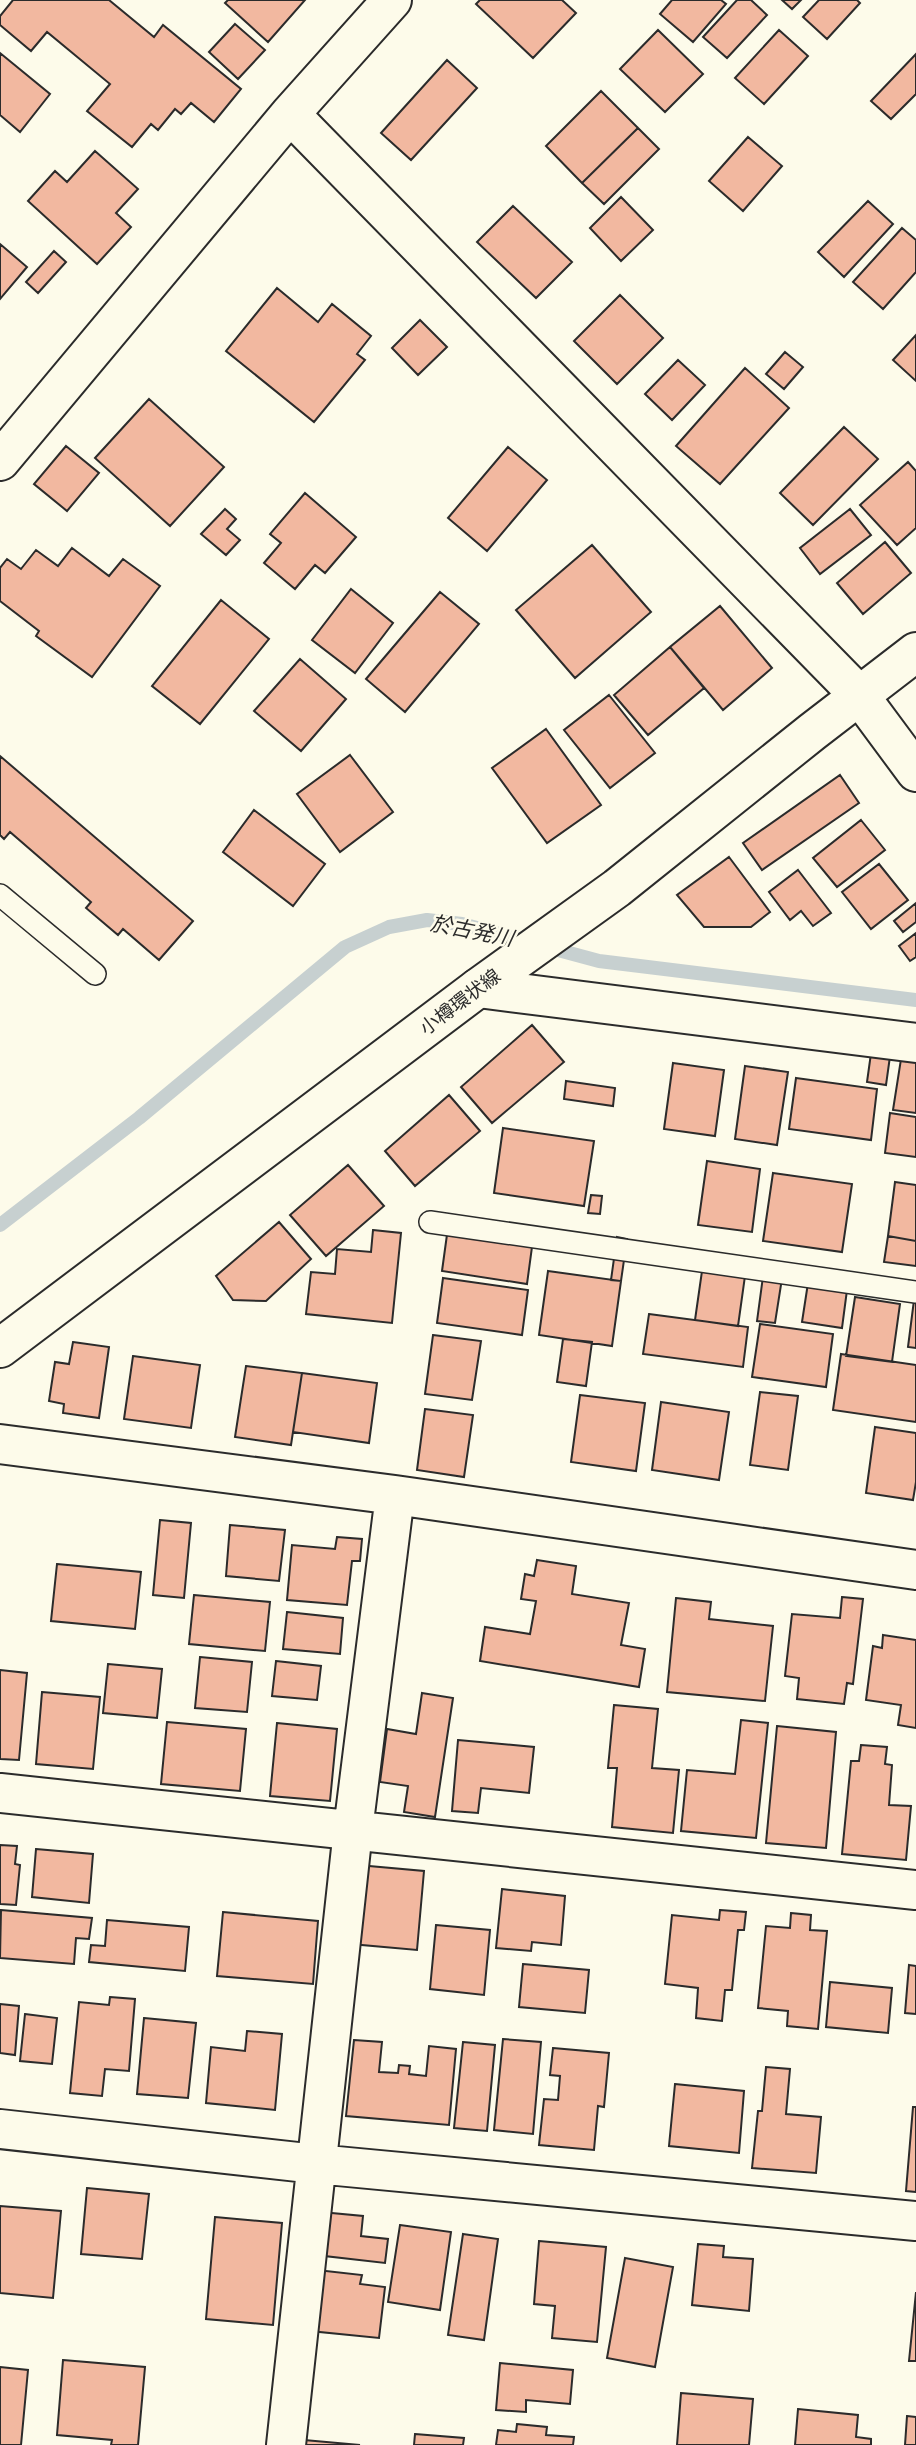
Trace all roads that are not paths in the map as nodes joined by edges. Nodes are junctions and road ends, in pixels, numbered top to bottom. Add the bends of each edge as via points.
1 (392, 0) edge
2 (290, 114) junction
3 (0, 461) edge
4 (916, 652) edge
5 (859, 695) junction
6 (916, 772) edge
7 (0, 895) edge
8 (95, 974) dead end
9 (478, 988) junction
10 (916, 1043) edge
11 (429, 1222) dead end
12 (916, 1292) edge
13 (0, 1348) edge
14 (0, 1444) edge
15 (395, 1496) junction
16 (916, 1570) edge
17 (0, 1793) edge
18 (353, 1830) junction
19 (916, 1890) edge
20 (0, 2129) edge
21 (316, 2164) junction
22 (916, 2221) edge
23 (286, 2445) edge

1 - 2 street
2 - 3 street
2 - 5 street
4 - 5 street, 小樽環状線
5 - 6 street
5 - 9 street, 小樽環状線 via 617,888
7 - 8 lane
9 - 10 street
9 - 13 street, 小樽環状線
11 - 12 lane
14 - 15 street
15 - 16 street
15 - 18 street
17 - 18 street
18 - 19 street
18 - 21 street
20 - 21 street
21 - 22 street
21 - 23 street

